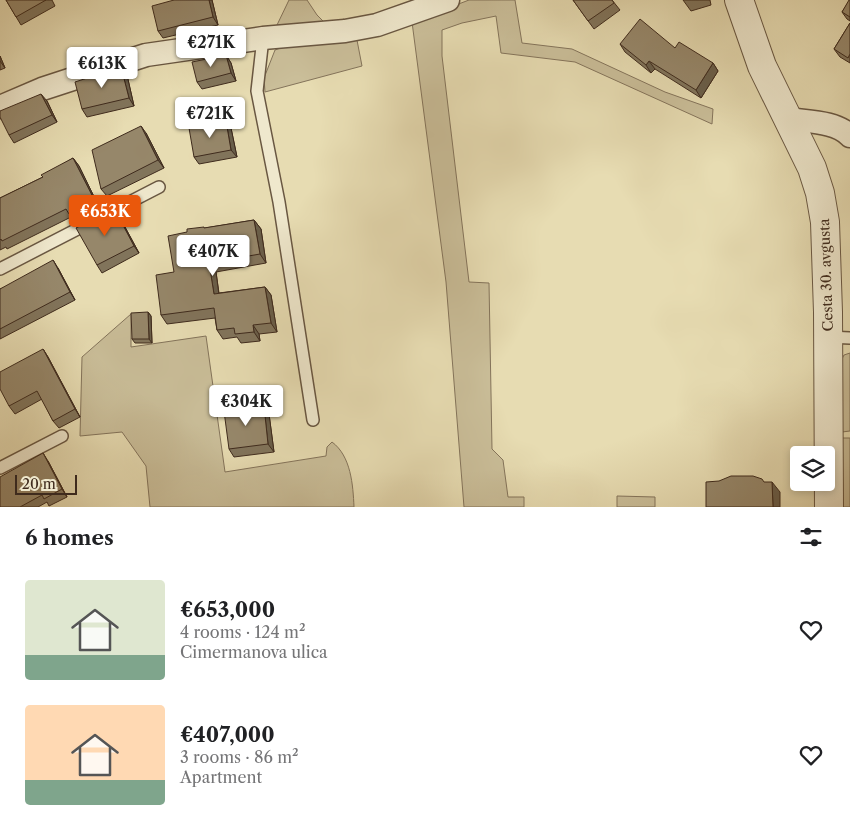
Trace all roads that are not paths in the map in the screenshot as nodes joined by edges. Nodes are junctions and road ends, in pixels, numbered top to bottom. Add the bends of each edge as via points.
1 (448, 0) edge
2 (740, 0) edge
3 (263, 38) junction
4 (0, 107) edge
5 (789, 120) junction
6 (850, 136) edge
7 (159, 187) dead end
8 (0, 269) edge
9 (839, 337) edge
10 (313, 420) dead end
11 (62, 436) dead end
12 (0, 468) edge
13 (829, 507) edge

1 - 3 street via 377,25
2 - 5 street, Cesta 30. avgusta via 762,66
3 - 4 street via 146,55 42,89
3 - 10 lane via 256,90 279,202
5 - 6 street via 830,126
5 - 9 street, Cesta 30. avgusta via 820,193
7 - 8 lane
9 - 13 street, Cesta 30. avgusta
11 - 12 lane

